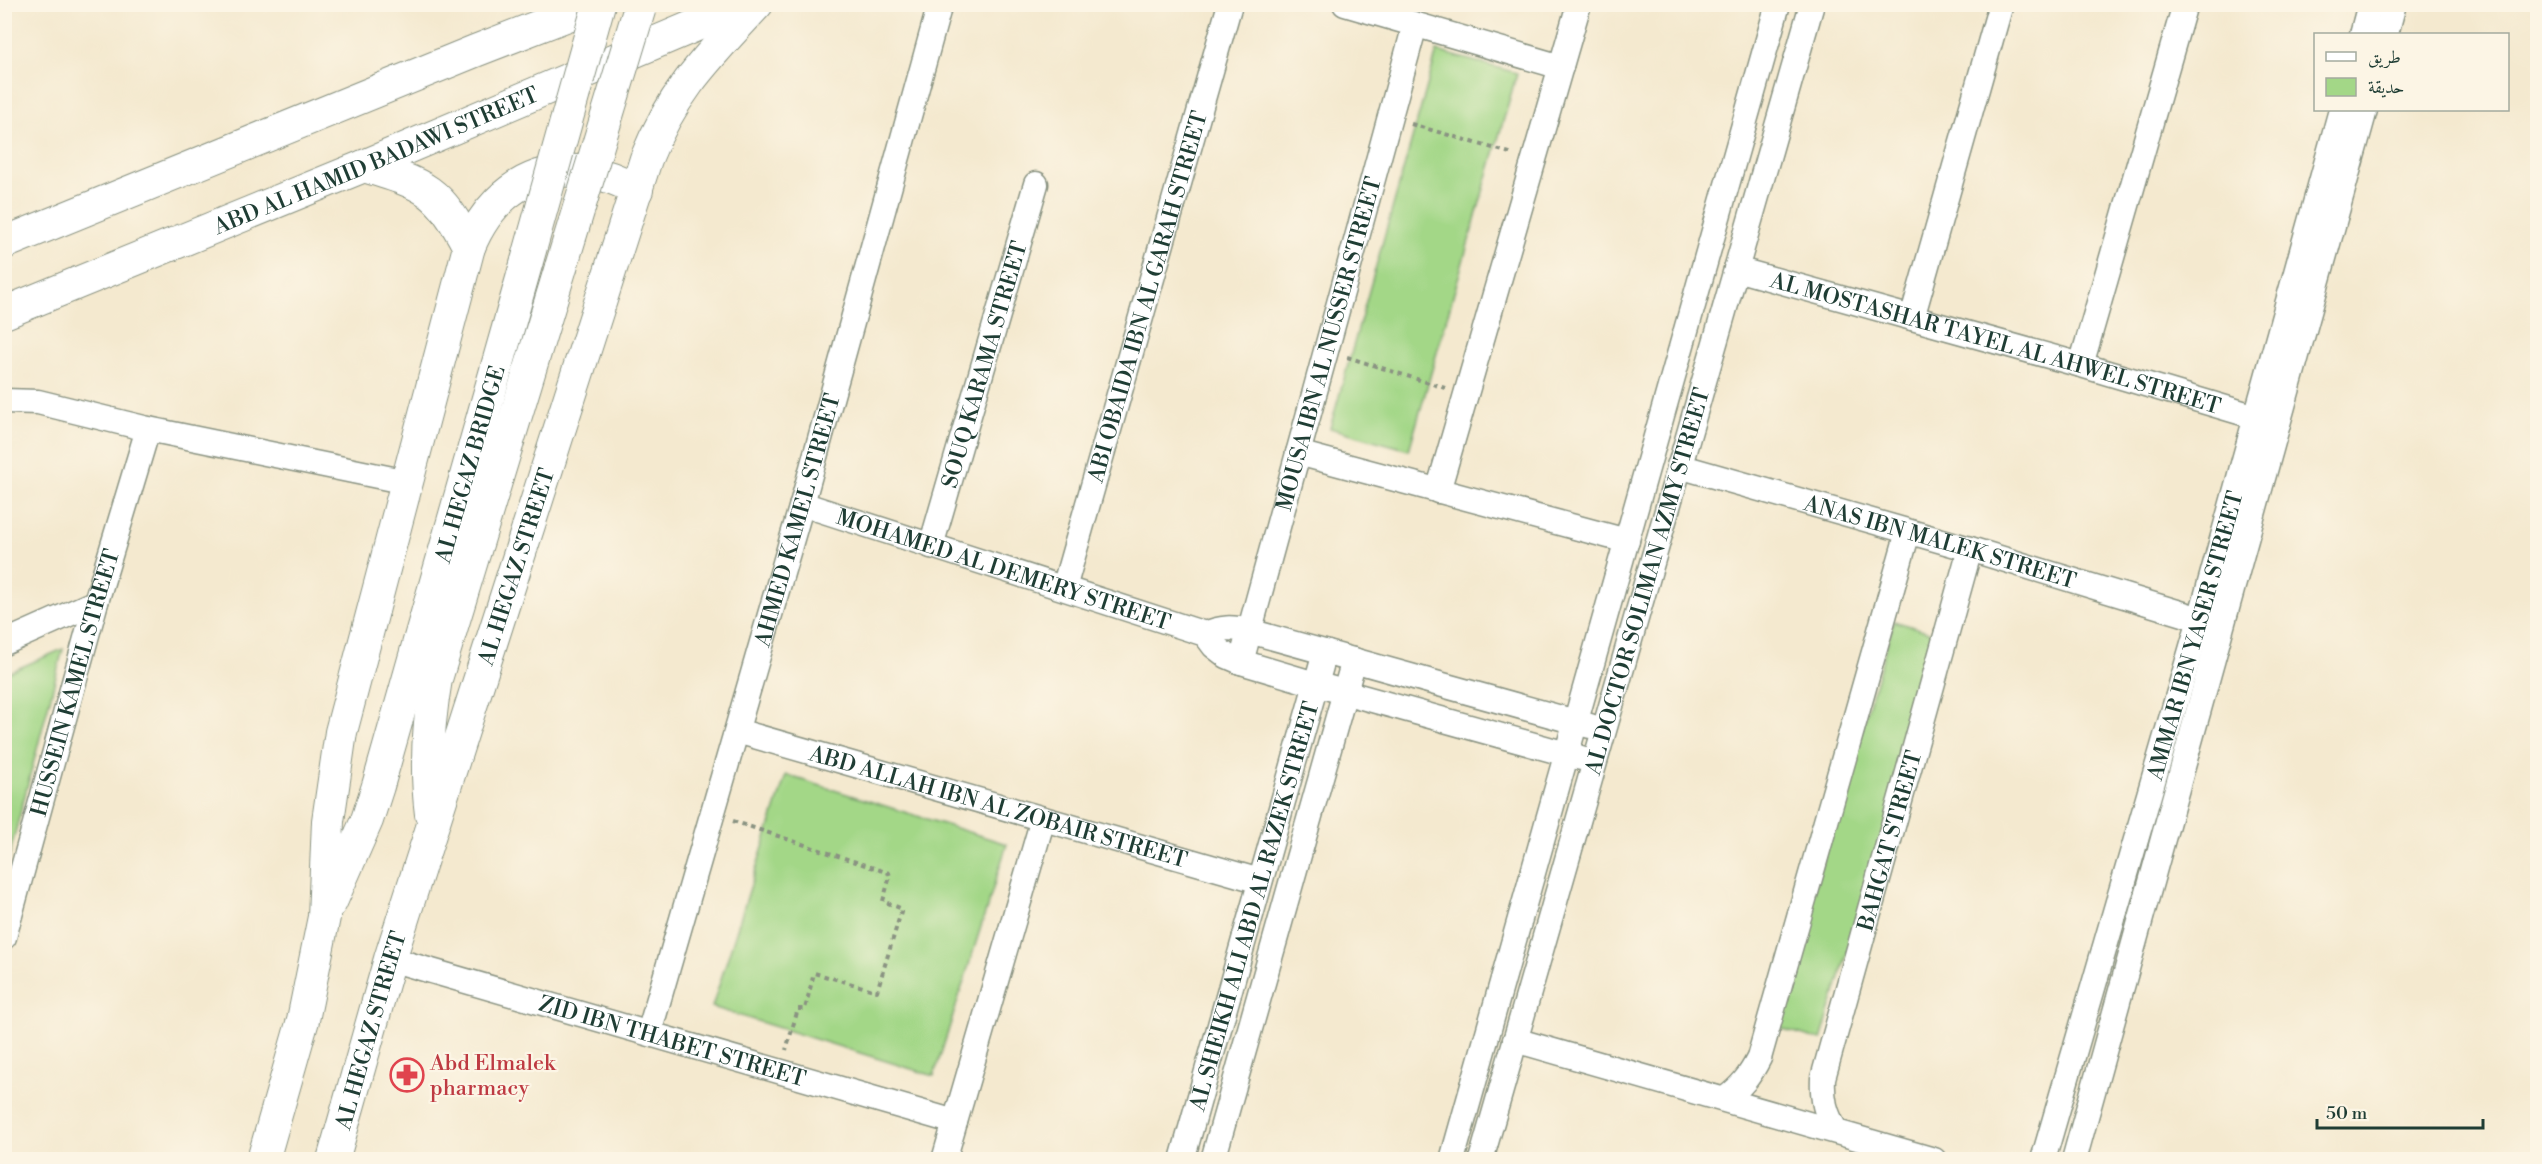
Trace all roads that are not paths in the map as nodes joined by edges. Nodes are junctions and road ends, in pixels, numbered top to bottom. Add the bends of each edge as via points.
1 (531, 4) edge
2 (598, 4) edge
3 (641, 4) edge
4 (746, 4) edge
5 (757, 4) edge
6 (1230, 4) edge
7 (1345, 4) edge
8 (1579, 4) edge
9 (1778, 4) edge
10 (1812, 4) edge
11 (2001, 4) edge
12 (2185, 4) edge
13 (2370, 4) edge
14 (2394, 4) edge
15 (945, 7) edge
16 (1415, 25) junction
17 (2362, 33) edge
18 (2386, 33) edge
19 (475, 51) junction
20 (1561, 67) junction
21 (2341, 111) edge
22 (2365, 111) edge
23 (364, 166) junction
24 (1036, 184) dead end
25 (637, 190) junction
26 (4, 243) edge
27 (469, 247) junction
28 (1736, 269) junction
29 (4, 313) edge
30 (1912, 318) junction
31 (2081, 365) junction
32 (4, 401) edge
33 (2256, 417) junction
34 (148, 429) junction
35 (1298, 453) junction
36 (1679, 466) junction
37 (407, 482) junction
38 (1438, 491) junction
39 (802, 504) junction
40 (1908, 532) junction
41 (1627, 541) junction
42 (932, 546) junction
43 (1970, 549) junction
44 (1064, 588) junction
45 (96, 602) junction
46 (2200, 619) junction
47 (1250, 631) junction
48 (1205, 634) junction
49 (4, 643) edge
50 (1325, 652) junction
51 (1354, 660) junction
52 (1241, 662) junction
53 (1315, 684) junction
54 (1345, 692) junction
55 (1576, 722) junction
56 (1604, 730) junction
57 (736, 731) junction
58 (1567, 754) junction
59 (1595, 762) junction
60 (1043, 819) junction
61 (432, 827) junction
62 (1260, 881) junction
63 (324, 917) junction
64 (4, 938) edge
65 (390, 959) junction
66 (649, 1033) junction
67 (1515, 1040) junction
68 (1725, 1099) junction
69 (955, 1122) junction
70 (1836, 1131) junction
71 (263, 1160) edge
72 (333, 1160) edge
73 (944, 1160) edge
74 (1182, 1160) edge
75 (1213, 1160) edge
76 (1452, 1160) edge
77 (1481, 1160) edge
78 (1935, 1160) edge
79 (2043, 1160) edge
80 (2074, 1160) edge

1 - 19 main road
2 - 19 main road
2 - 63 main road, AL HEGAZ BRIDGE, bridge via 378,786
3 - 61 main road, AL HEGAZ BRIDGE, bridge via 436,679 427,755
4 - 23 main road, ABD AL HAMID BADAWI STREET
5 - 25 main road, AL HEGAZ STREET via 692,75 674,101 658,129
6 - 44 street, ABI OBAIDA IBN AL GARAH STREET
7 - 16 street
8 - 20 street
9 - 41 street, AL DOCTOR SOLIMAN AZMY STREET
10 - 28 street, AL DOCTOR SOLIMAN AZMY STREET
11 - 30 street
12 - 31 street
13 - 17 street
14 - 18 street
15 - 39 street, AHMED KAMEL STREET
16 - 20 street
16 - 35 street, MOUSA IBN AL NUSSER STREET
19 - 26 main road
20 - 38 street
21 - 33 street, AMMAR IBN YASER STREET
22 - 80 street, AMMAR IBN YASER STREET
23 - 27 main road via 423,187 447,208
23 - 29 main road, ABD AL HAMID BADAWI STREET
24 - 42 street, SOUQ KARAMA STREET
25 - 27 main road via 600,173 558,171 538,176 502,196 488,211
25 - 61 main road, AL HEGAZ STREET
27 - 37 main road
28 - 30 street, AL MOSTASHAR TAYEL AL AHWEL STREET
28 - 36 street, AL DOCTOR SOLIMAN AZMY STREET
30 - 31 street, AL MOSTASHAR TAYEL AL AHWEL STREET
31 - 33 street, AL MOSTASHAR TAYEL AL AHWEL STREET
32 - 34 street via 38,402
33 - 46 street, AMMAR IBN YASER STREET
34 - 37 street
34 - 45 street, HUSSEIN KAMEL STREET
35 - 38 street
35 - 47 street, MOUSA IBN AL NUSSER STREET
36 - 40 street, ANAS IBN MALEK STREET
36 - 56 street, AL DOCTOR SOLIMAN AZMY STREET
37 - 63 main road via 341,732 328,821
38 - 41 street
39 - 42 street, MOHAMED AL DEMERY STREET
39 - 57 street, AHMED KAMEL STREET
40 - 43 street, ANAS IBN MALEK STREET
40 - 68 street via 1759,1058 1751,1074
41 - 55 street, AL DOCTOR SOLIMAN AZMY STREET
42 - 44 street, MOHAMED AL DEMERY STREET
43 - 46 street, ANAS IBN MALEK STREET
43 - 70 street, BAHGAT STREET via 1823,1078 1826,1115
44 - 48 street, MOHAMED AL DEMERY STREET
45 - 49 street
45 - 64 street, HUSSEIN KAMEL STREET
46 - 79 street, AMMAR IBN YASER STREET
47 - 48 street, MOHAMED AL DEMERY STREET via 1219,628
47 - 50 street, MOHAMED AL DEMERY STREET
47 - 52 street, MOUSA IBN AL NUSSER STREET
48 - 52 street, MOHAMED AL DEMERY STREET via 1214,646
50 - 51 street, MOHAMED AL DEMERY STREET
50 - 53 street, AL SHEIKH ALI ABD AL RAZEK STREET
51 - 54 street, AL SHEIKH ALI ABD AL RAZEK STREET
51 - 55 street, MOHAMED AL DEMERY STREET
52 - 53 street, MOHAMED AL DEMERY STREET
53 - 54 street, MOHAMED AL DEMERY STREET
53 - 62 street, AL SHEIKH ALI ABD AL RAZEK STREET
54 - 58 street, MOHAMED AL DEMERY STREET
54 - 75 street, AL SHEIKH ALI ABD AL RAZEK STREET
55 - 56 street, MOHAMED AL DEMERY STREET
55 - 58 street, AL DOCTOR SOLIMAN AZMY STREET
56 - 59 street, AL DOCTOR SOLIMAN AZMY STREET
57 - 60 street, ABD ALLAH IBN AL ZOBAIR STREET
57 - 66 street, AHMED KAMEL STREET
58 - 59 street, MOHAMED AL DEMERY STREET
58 - 76 street, AL DOCTOR SOLIMAN AZMY STREET
59 - 67 street, AL DOCTOR SOLIMAN AZMY STREET
60 - 62 street, ABD ALLAH IBN AL ZOBAIR STREET
60 - 69 street
61 - 65 main road, AL HEGAZ STREET
62 - 74 street, AL SHEIKH ALI ABD AL RAZEK STREET
63 - 71 main road via 303,1020
65 - 66 street, ZID IBN THABET STREET
65 - 72 main road, AL HEGAZ STREET
66 - 69 street, ZID IBN THABET STREET
67 - 68 street
67 - 77 street, AL DOCTOR SOLIMAN AZMY STREET
68 - 70 street
69 - 73 street
70 - 78 street

